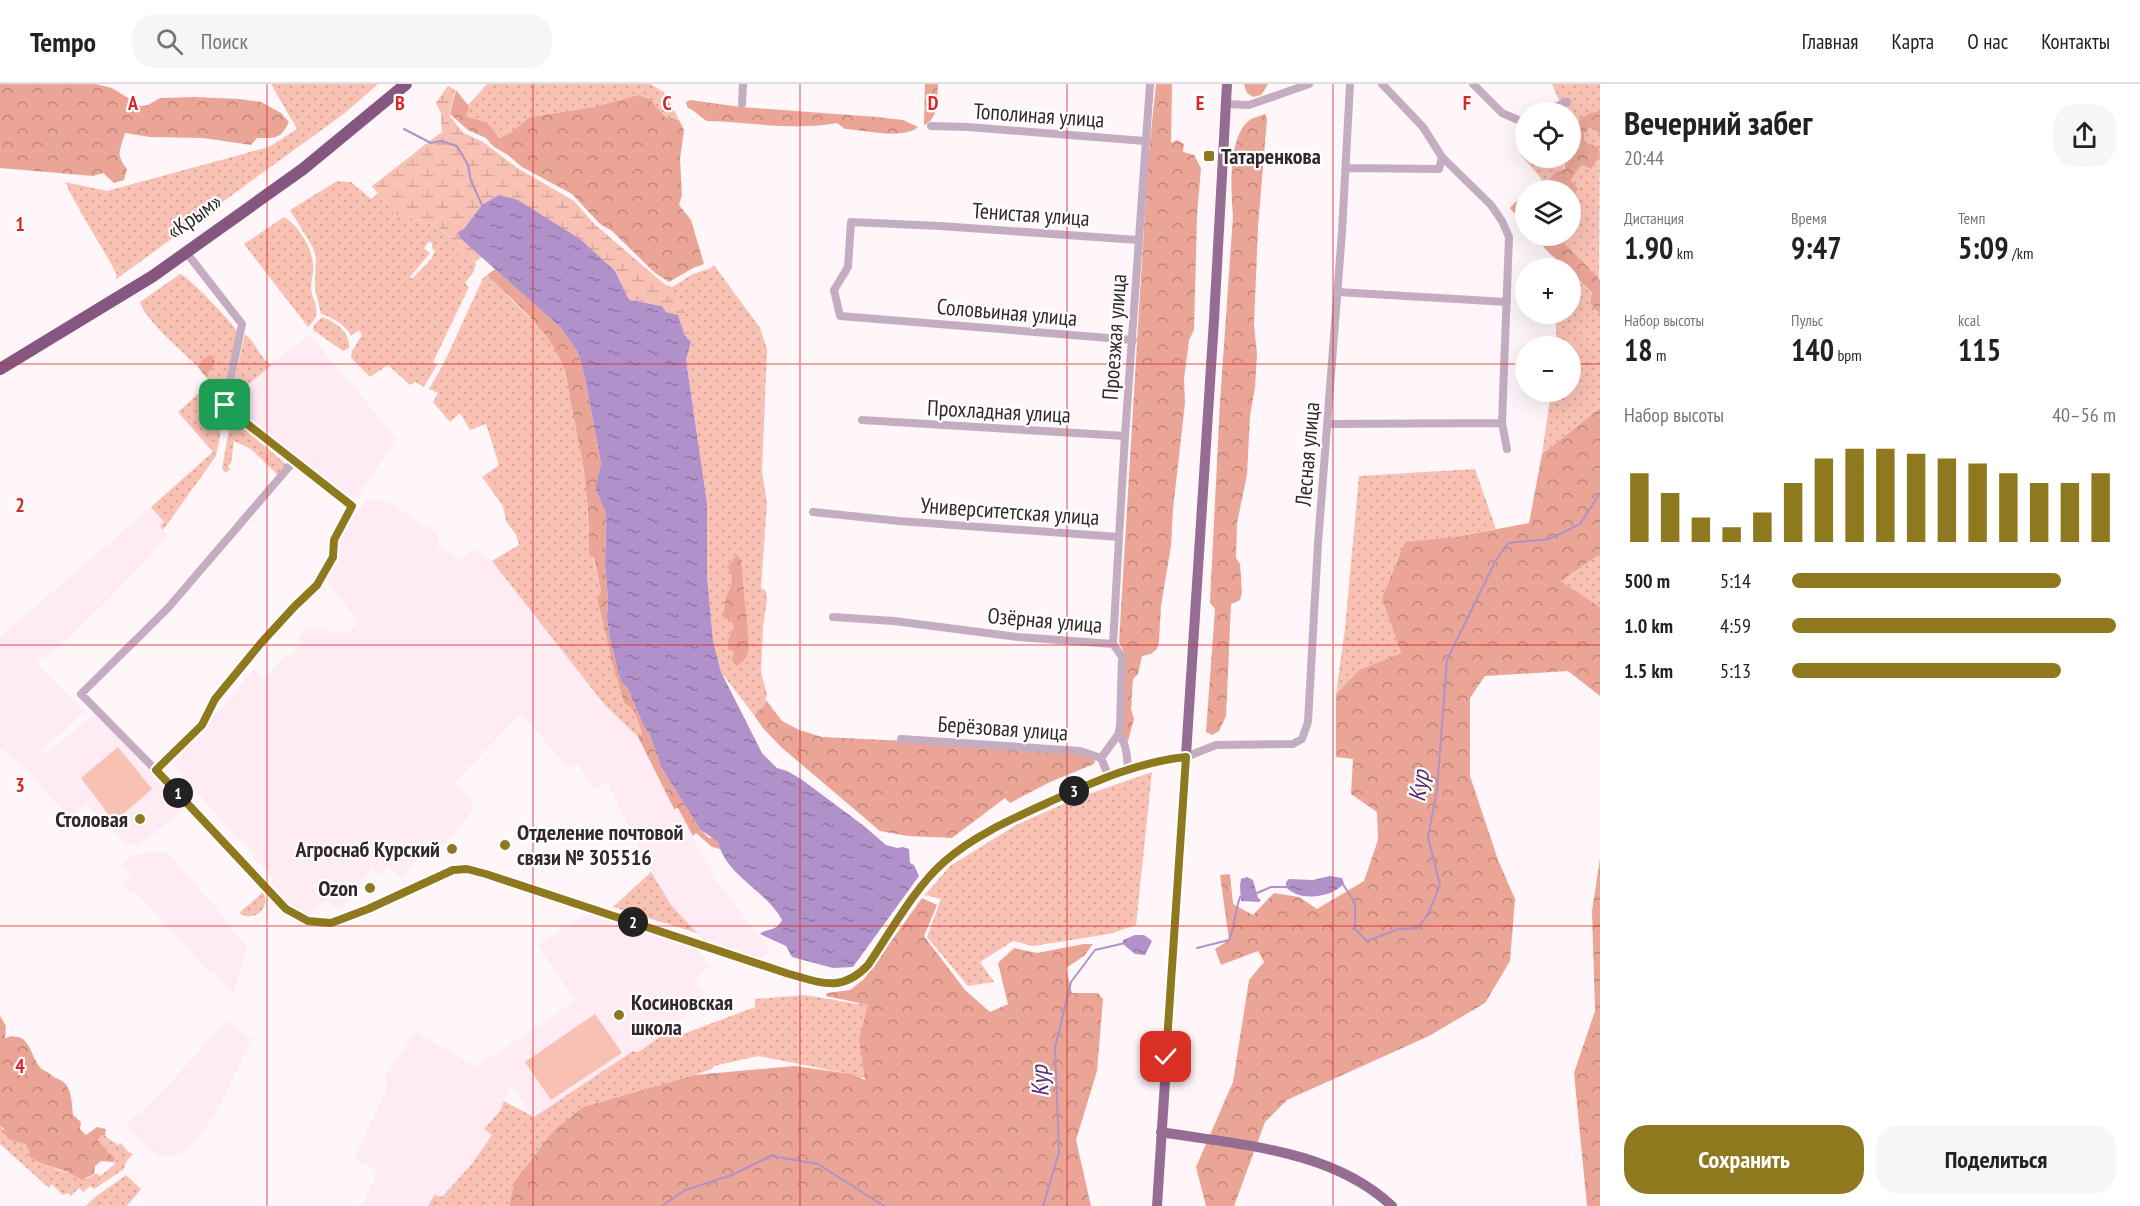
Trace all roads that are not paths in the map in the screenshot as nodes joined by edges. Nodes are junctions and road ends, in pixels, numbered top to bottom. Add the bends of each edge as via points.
1 (398, 84) edge
2 (406, 84) edge
3 (743, 84) edge
4 (1150, 84) edge
5 (1227, 84) edge
6 (1309, 84) edge
7 (1350, 84) edge
8 (1382, 84) edge
9 (1473, 84) edge
10 (742, 104) dead end
11 (1226, 104) junction
12 (1515, 118) edge
13 (931, 126) dead end
14 (1144, 141) junction
15 (1442, 157) junction
16 (1346, 168) junction
17 (1138, 240) junction
18 (186, 252) junction
19 (1338, 292) junction
20 (1507, 302) junction
21 (914, 322) joint
22 (1133, 340) junction
23 (0, 362) edge
24 (0, 369) edge
25 (862, 420) dead end
26 (1502, 423) junction
27 (1328, 424) junction
28 (1125, 436) junction
29 (1507, 449) dead end
30 (294, 461) junction
31 (813, 512) dead end
32 (1119, 537) junction
33 (833, 617) dead end
34 (1113, 644) junction
35 (1118, 735) junction
36 (901, 739) dead end
37 (1186, 757) junction
38 (1101, 758) junction
39 (1128, 769) junction
40 (156, 770) junction
41 (1108, 775) junction
42 (1161, 1132) junction
43 (1156, 1206) edge
44 (1392, 1206) edge

1 - 23 highway, «Крым» via 232,216
2 - 18 highway via 303,169
3 - 10 street
4 - 14 street, Проезжая улица
5 - 11 main road
6 - 11 street via 1249,105
7 - 16 street, Лесная улица
8 - 15 street via 1423,127
9 - 12 street via 1502,112
11 - 37 main road
13 - 14 street, Тополиная улица
14 - 17 street, Проезжая улица
15 - 16 street via 1439,169
15 - 20 street via 1502,221 1509,237
16 - 19 street, Лесная улица
17 - 21 street, Тенистая улица via 851,222 848,267 834,290 840,316
17 - 22 street, Проезжая улица
18 - 24 highway
18 - 30 street via 242,324 225,405
19 - 20 street
19 - 27 street, Лесная улица
20 - 26 street
21 - 22 street, Соловьиная улица
22 - 28 street, Проезжая улица
25 - 28 street, Прохладная улица
26 - 27 street
26 - 29 street
27 - 37 street, Лесная улица via 1308,722 1302,739 1293,744 1216,745
28 - 32 street, Проезжая улица
30 - 40 street via 352,506 334,540 333,557 317,585 278,624 215,699 202,725
30 - 40 street via 168,608 81,694
31 - 32 street, Университетская улица
32 - 34 street, Университетская улица
33 - 34 street, Озёрная улица
34 - 35 street, Озёрная улица via 1122,657
35 - 38 street
35 - 39 street via 1125,746
36 - 38 street, Берёзовая улица via 1080,751
37 - 39 street
37 - 42 main road
38 - 41 street
39 - 41 street
40 - 41 street via 286,909 308,921 331,923 453,870 467,869 828,984 845,982 868,965 923,885 944,862 1012,819
42 - 43 main road
42 - 44 main road via 1287,1153 1317,1162 1365,1185

